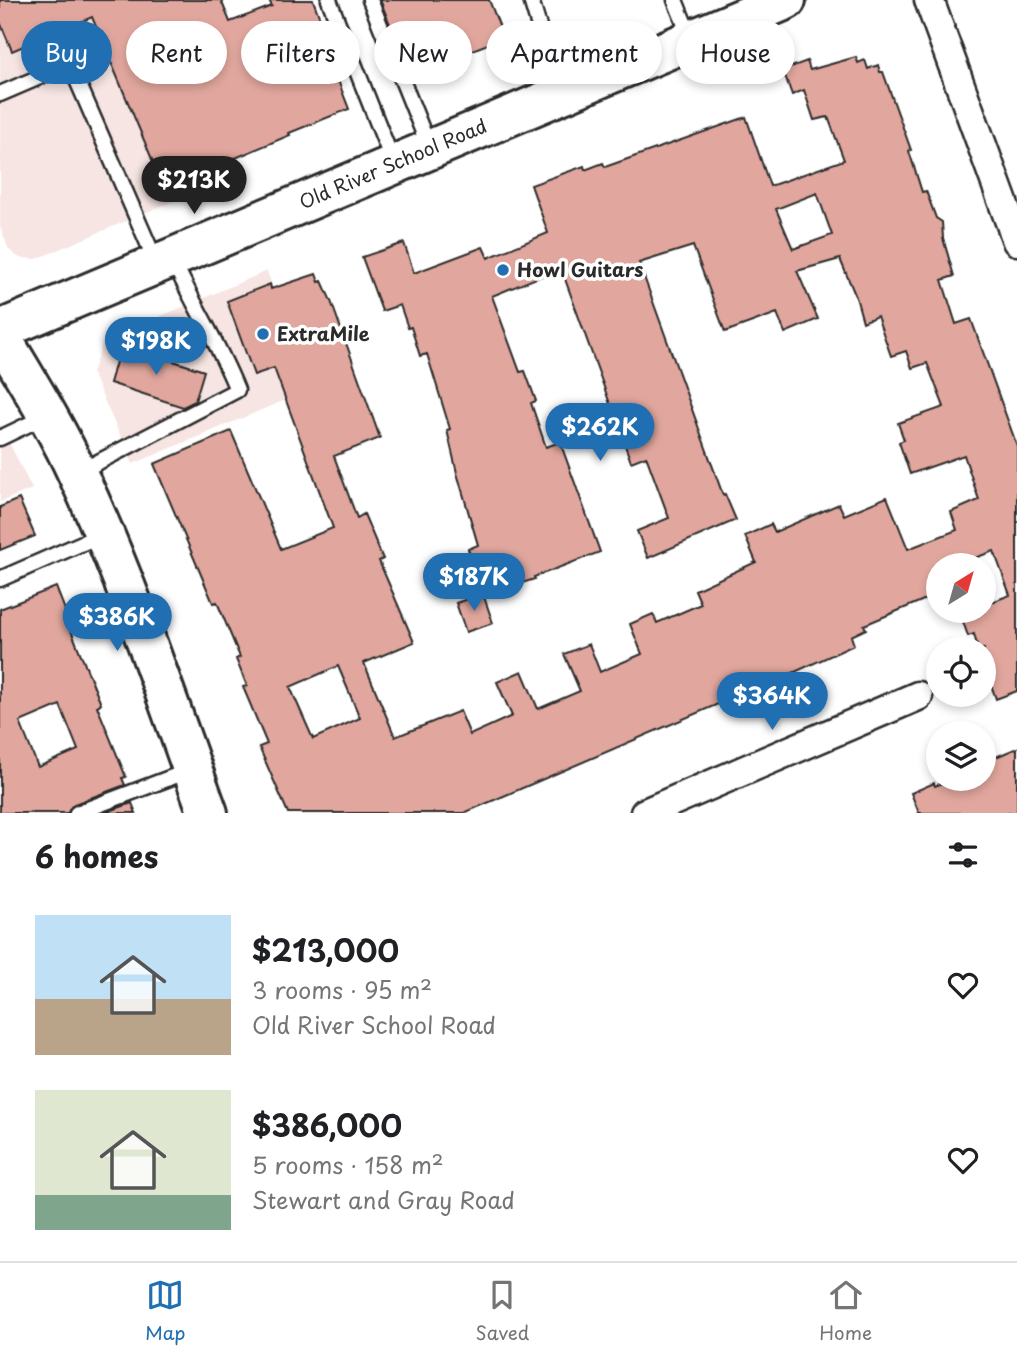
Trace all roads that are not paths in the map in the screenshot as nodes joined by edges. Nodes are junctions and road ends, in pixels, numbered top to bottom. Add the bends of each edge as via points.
1 (329, 0) edge
2 (370, 0) edge
3 (531, 0) edge
4 (676, 0) edge
5 (786, 0) edge
6 (929, 0) edge
7 (684, 21) edge
8 (734, 21) edge
9 (676, 44) edge
10 (0, 94) edge
11 (560, 94) junction
12 (429, 148) junction
13 (393, 164) junction
14 (1017, 241) edge
15 (164, 260) junction
16 (0, 330) edge
17 (0, 335) edge
18 (48, 415) junction
19 (0, 438) edge
20 (78, 473) junction
21 (104, 534) junction
22 (0, 579) edge
23 (918, 696) dead end
24 (192, 769) junction
25 (77, 813) edge
26 (208, 813) edge
27 (645, 813) edge

1 - 13 lane
2 - 12 lane
3 - 11 lane
4 - 7 lane
5 - 8 main road, Old River School Road
6 - 14 street
9 - 11 main road, Old River School Road
10 - 15 lane via 70,64
11 - 12 main road, Old River School Road
12 - 13 main road, Old River School Road
13 - 15 main road, Old River School Road
15 - 16 main road, Old River School Road
15 - 20 lane via 190,297 237,390
17 - 18 main road
18 - 19 lane
18 - 20 main road
20 - 21 main road
21 - 22 lane
21 - 24 main road
23 - 27 street
24 - 25 lane
24 - 26 main road

